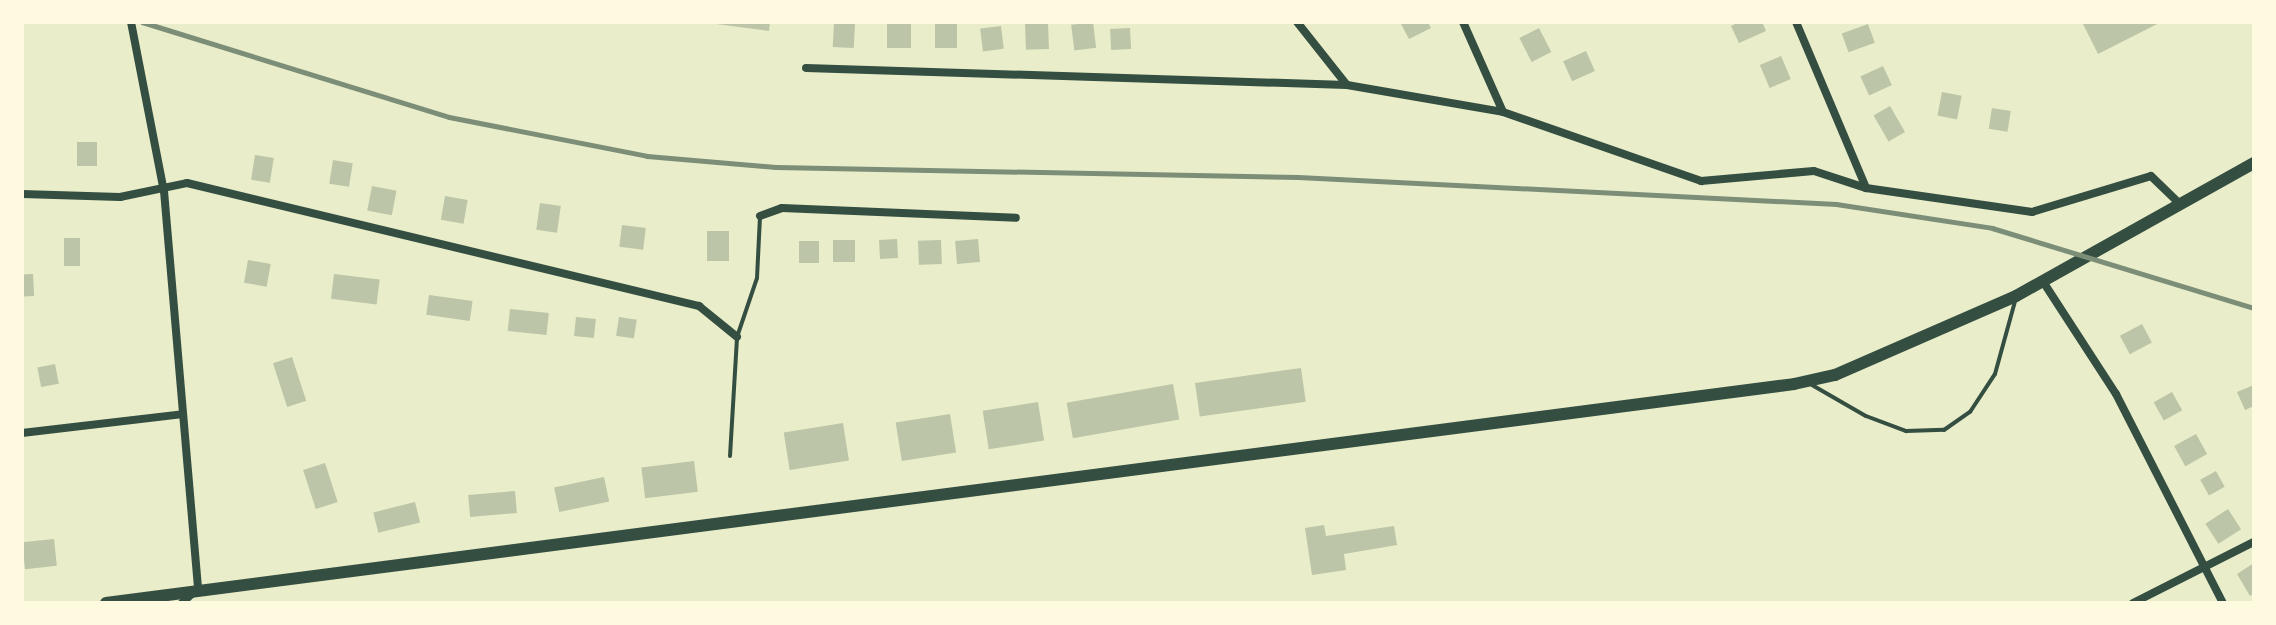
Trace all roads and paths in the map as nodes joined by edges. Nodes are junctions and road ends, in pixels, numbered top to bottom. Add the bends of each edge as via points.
1 (131, 22) edge
2 (1297, 22) edge
3 (1463, 22) edge
4 (1796, 22) edge
5 (806, 68) dead end
6 (1347, 85) junction
7 (1503, 112) junction
8 (2254, 163) edge
9 (1866, 188) junction
10 (164, 191) junction
11 (22, 194) edge
12 (2179, 203) junction
13 (760, 216) joint
14 (1016, 218) dead end
15 (2042, 280) junction
16 (2016, 296) junction
17 (737, 337) junction
18 (1806, 381) junction
19 (183, 414) junction
20 (22, 433) edge
21 (730, 456) dead end
22 (2254, 542) edge
23 (2204, 569) junction
24 (198, 588) junction
25 (106, 603) edge
26 (182, 603) edge
27 (2133, 603) edge
28 (2223, 603) edge

1 - 10 street
2 - 6 street
3 - 7 street
4 - 9 street
5 - 6 street
6 - 7 street
7 - 9 street via 1701,181 1814,171
8 - 12 main road
9 - 12 street via 2032,212 2151,176
10 - 11 street via 120,197
10 - 17 street via 187,183 699,306
10 - 19 street
12 - 15 main road
13 - 14 street via 782,208
13 - 17 lane via 757,278
15 - 16 main road
15 - 23 street via 2116,394
16 - 18 main road via 1835,375
16 - 18 lane via 1995,374 1970,412 1944,430 1906,431 1866,416
17 - 21 lane
18 - 24 main road
19 - 20 street
19 - 24 street
22 - 23 street
23 - 27 street
23 - 28 street
24 - 25 main road
24 - 26 street

